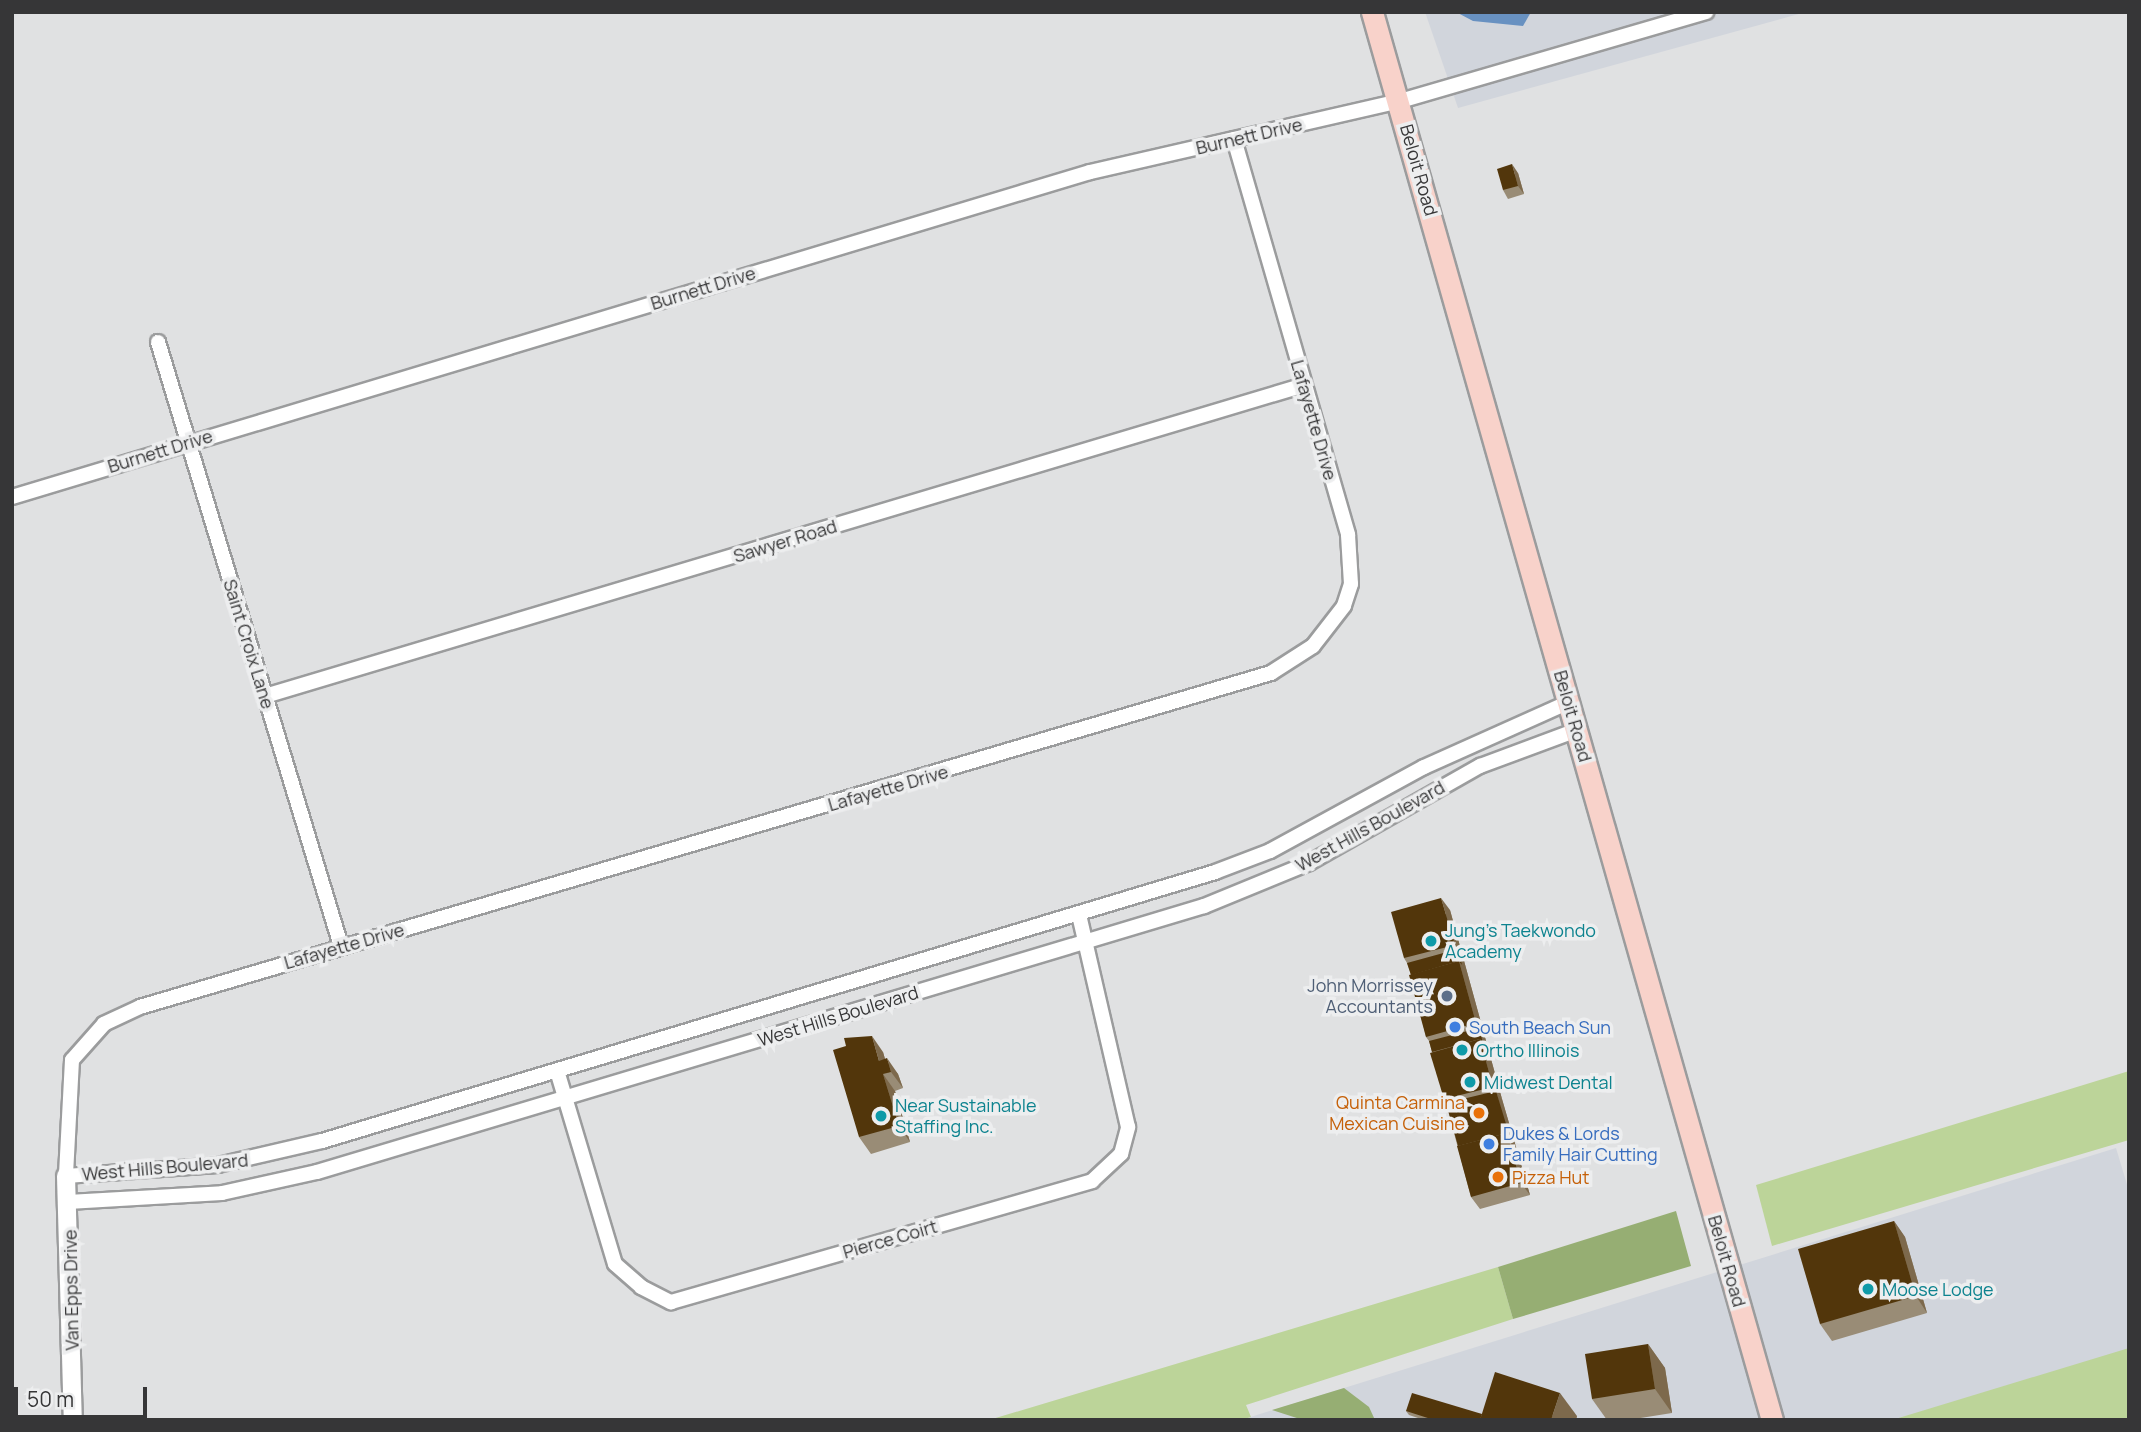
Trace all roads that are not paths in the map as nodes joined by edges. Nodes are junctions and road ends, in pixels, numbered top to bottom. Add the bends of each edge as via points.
1 (1372, 12) edge
2 (1706, 12) edge
3 (1664, 19) edge
4 (1400, 101) junction
5 (1234, 139) junction
6 (158, 342) dead end
7 (1304, 385) junction
8 (188, 442) junction
9 (12, 497) edge
10 (265, 696) junction
11 (1569, 702) junction
12 (1577, 730) junction
13 (1079, 914) junction
14 (1085, 941) junction
15 (341, 947) junction
16 (558, 1073) junction
17 (565, 1098) junction
18 (66, 1176) junction
19 (68, 1202) junction
20 (73, 1420) edge
21 (1772, 1420) edge

1 - 4 main road, Beloit Road
2 - 3 street, Burnett Drive
3 - 4 street, Burnett Drive
4 - 5 street, Burnett Drive
4 - 11 main road, Beloit Road
5 - 7 street, Lafayette Drive
5 - 8 street, Burnett Drive via 1090,172
6 - 8 street, Saint Croix Lane
7 - 10 street, Sawyer Road
7 - 15 street, Lafayette Drive via 1348,535 1351,584 1334,621 1294,661 1271,673 998,756
8 - 9 street, Burnett Drive
8 - 10 street, Saint Croix Lane
10 - 15 street, Saint Croix Lane
11 - 12 main road, Beloit Road
11 - 13 street, West Hills Boulevard via 1424,767 1270,851
12 - 14 street, West Hills Boulevard via 1480,766 1332,851 1256,886
12 - 21 main road, Beloit Road
13 - 14 street, Pierce Coirt
13 - 16 street, West Hills Boulevard
14 - 17 street, West Hills Boulevard
14 - 17 street, Pierce Coirt via 1128,1127 1121,1154 1092,1181 671,1302 641,1287 615,1264
15 - 18 street, Lafayette Drive via 140,1007 104,1024 72,1060
16 - 17 street, Pierce Coirt
16 - 18 street, West Hills Boulevard via 256,1158 191,1168
17 - 19 street, West Hills Boulevard via 254,1187 167,1199
18 - 19 street, Van Epps Drive
19 - 20 street, Van Epps Drive

